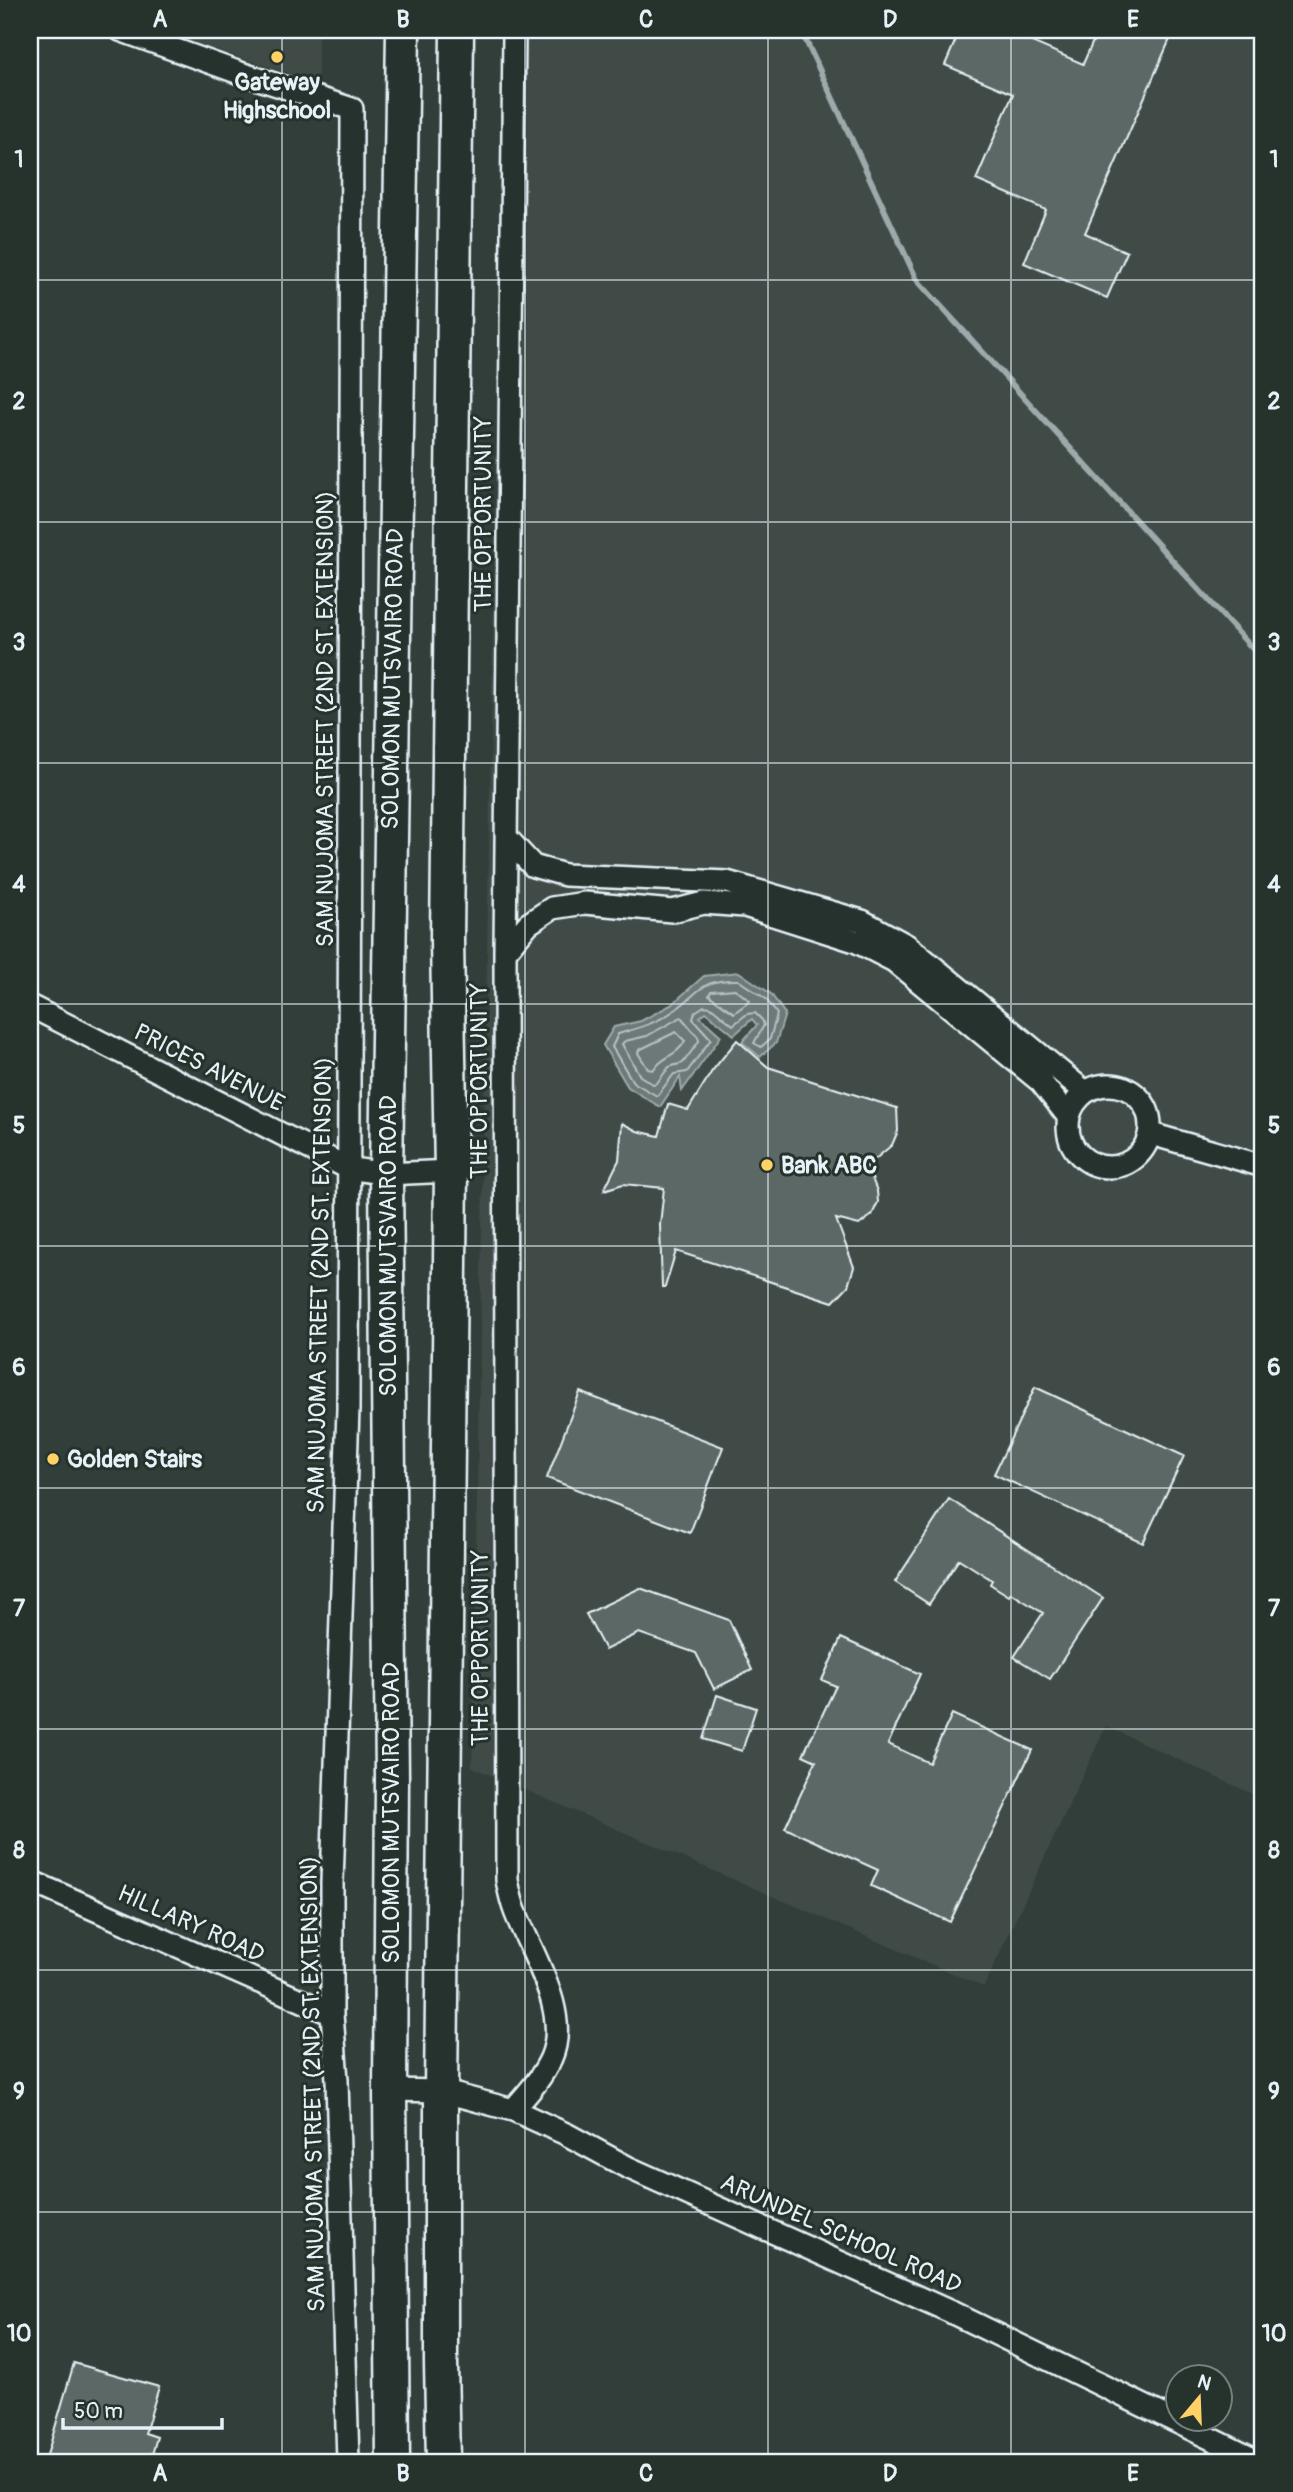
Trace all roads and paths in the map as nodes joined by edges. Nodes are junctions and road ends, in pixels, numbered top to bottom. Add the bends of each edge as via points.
1 (120, 30) edge
2 (403, 30) edge
3 (457, 30) edge
4 (514, 30) edge
5 (507, 838) junction
6 (505, 951) junction
7 (30, 1006) edge
8 (1084, 1091) junction
9 (1068, 1115) junction
10 (1151, 1134) junction
11 (1263, 1166) edge
12 (348, 1168) junction
13 (451, 1171) junction
14 (386, 1174) junction
15 (30, 1881) edge
16 (332, 2014) junction
17 (390, 2090) junction
18 (441, 2091) junction
19 (513, 2110) junction
20 (348, 2462) edge
21 (393, 2462) edge
22 (443, 2462) edge
23 (1259, 2462) edge

1 - 12 street, SAM NUJOMA STREET (2ND ST. EXTENSION) via 352,109
2 - 14 highway, SOLOMON MUTSVAIRO ROAD
3 - 13 highway via 447,926
4 - 5 street, THE OPPORTUNITY
5 - 6 street, THE OPPORTUNITY
5 - 8 street via 533,866 565,875 727,882 862,921 908,946
6 - 9 street via 528,925 552,908 585,903 672,911 704,903 745,906 855,941 894,961 1041,1082
6 - 19 street, THE OPPORTUNITY via 507,1880 514,1909 554,2003 558,2030 551,2057
7 - 12 street, PRICES AVENUE
8 - 9 street
8 - 10 street via 1108,1083 1132,1091 1149,1110
9 - 10 street via 1069,1140 1085,1161 1111,1168 1137,1158
10 - 11 street
12 - 14 street, PRICES AVENUE
12 - 16 street, SAM NUJOMA STREET (2ND ST. EXTENSION) via 348,1409
13 - 14 street, PRICES AVENUE
13 - 18 highway
14 - 17 highway, SOLOMON MUTSVAIRO ROAD
15 - 16 street, HILLARY ROAD
16 - 20 street, SAM NUJOMA STREET (2ND ST. EXTENSION)
17 - 18 street, ARUNDEL SCHOOL ROAD
17 - 21 highway, SOLOMON MUTSVAIRO ROAD
18 - 19 street, ARUNDEL SCHOOL ROAD
18 - 22 highway
19 - 23 street, ARUNDEL SCHOOL ROAD via 627,2167 951,2312

